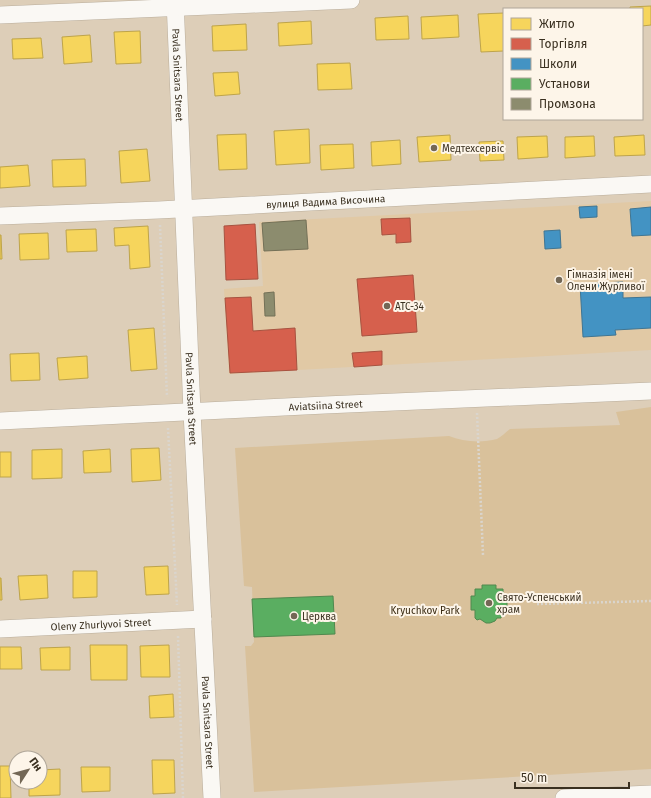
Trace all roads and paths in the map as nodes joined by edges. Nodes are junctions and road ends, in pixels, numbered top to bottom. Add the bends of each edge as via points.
1 (351, 0) edge
2 (175, 4) edge
3 (0, 15) edge
4 (651, 184) edge
5 (184, 208) junction
6 (159, 210) junction
7 (0, 216) edge
8 (651, 391) edge
9 (476, 398) junction
10 (167, 412) junction
11 (192, 412) junction
12 (0, 421) edge
13 (483, 554) dead end
14 (651, 601) edge
15 (537, 604) dead end
16 (203, 619) junction
17 (178, 620) junction
18 (0, 629) edge
19 (651, 794) edge
20 (183, 798) edge
21 (212, 798) edge
22 (564, 798) edge

1 - 2 street
2 - 3 street
2 - 5 street, Pavla Snitsara Street
4 - 5 street, вулиця Вадима Височина
5 - 6 street, вулиця Вадима Височина
5 - 11 street, Pavla Snitsara Street
6 - 7 street, вулиця Вадима Височина
6 - 10 path
8 - 9 street, Aviatsiina Street
9 - 11 street, Aviatsiina Street
9 - 13 path
10 - 11 street, Aviatsiina Street
10 - 12 street, Aviatsiina Street
10 - 17 path
11 - 16 street, Pavla Snitsara Street
14 - 15 path
16 - 17 street, Oleny Zhurlyvoi Street
16 - 21 street, Pavla Snitsara Street
17 - 18 street, Oleny Zhurlyvoi Street
17 - 20 path
19 - 22 street

